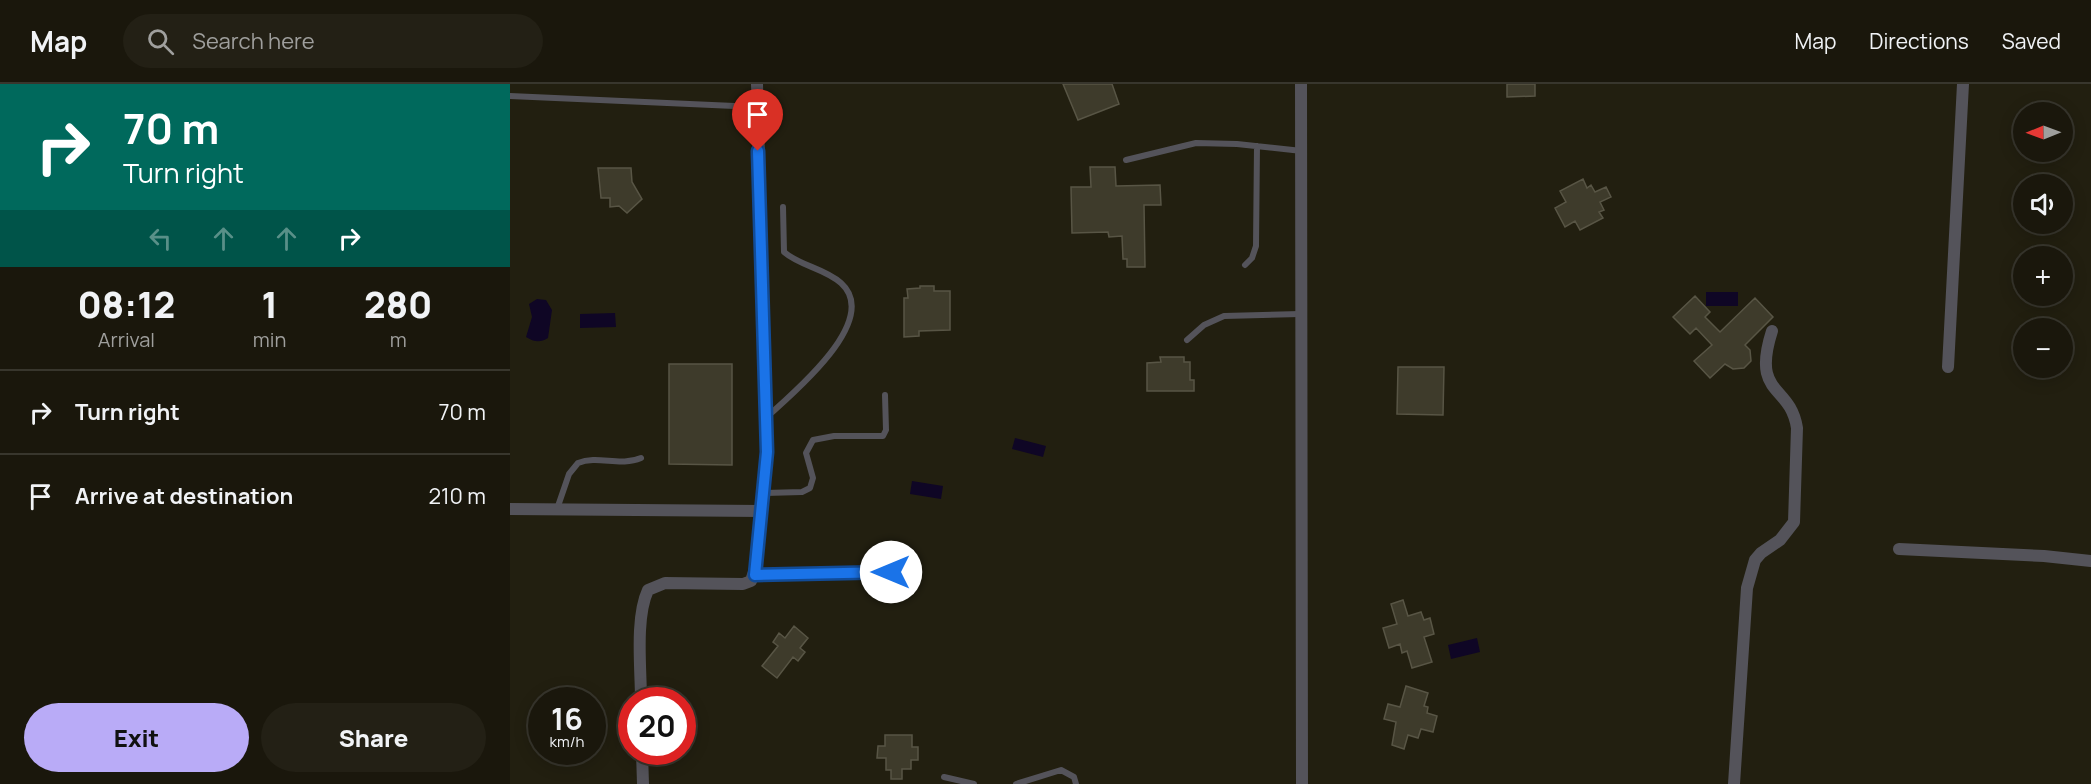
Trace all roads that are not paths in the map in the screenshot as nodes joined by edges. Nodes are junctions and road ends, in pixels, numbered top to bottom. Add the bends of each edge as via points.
1 (757, 84) edge
2 (1301, 84) edge
3 (1963, 84) edge
4 (510, 96) edge
5 (757, 107) junction
6 (1257, 146) junction
7 (1302, 151) junction
8 (1126, 159) dead end
9 (783, 207) dead end
10 (1245, 265) dead end
11 (1300, 314) junction
12 (1772, 331) dead end
13 (1187, 339) dead end
14 (1948, 367) dead end
15 (885, 395) dead end
16 (767, 416) junction
17 (641, 458) dead end
18 (765, 493) junction
19 (510, 509) edge
20 (557, 509) junction
21 (762, 511) junction
22 (1899, 549) dead end
23 (2091, 561) edge
24 (891, 572) dead end
25 (755, 575) junction
26 (641, 687) edge
27 (642, 765) edge
28 (944, 777) dead end
29 (643, 784) edge
30 (974, 784) edge
31 (1016, 784) edge
32 (1076, 784) edge
33 (1302, 784) edge
34 (1734, 784) edge

1 - 5 street
2 - 7 street
3 - 14 street
4 - 5 lane
5 - 16 street
6 - 7 lane
6 - 8 lane via 1196,143
6 - 10 lane via 1256,246
7 - 11 street
9 - 16 lane via 784,252 841,283 852,298 852,308 837,345 826,360
11 - 13 lane via 1224,316
11 - 33 street
12 - 34 street via 1766,359 1767,378 1794,414 1797,428 1794,522 1780,540 1755,560 1747,588
15 - 18 lane via 883,436 813,440 806,453 813,478 810,488 802,492
16 - 18 street
17 - 20 lane via 622,463 578,463 569,474
18 - 21 street
19 - 20 street
20 - 21 street
21 - 25 street
22 - 23 street
24 - 25 lane
25 - 26 street via 743,584 665,583 648,590 641,616
27 - 29 street
28 - 30 lane
31 - 32 lane via 1061,770 1074,777

